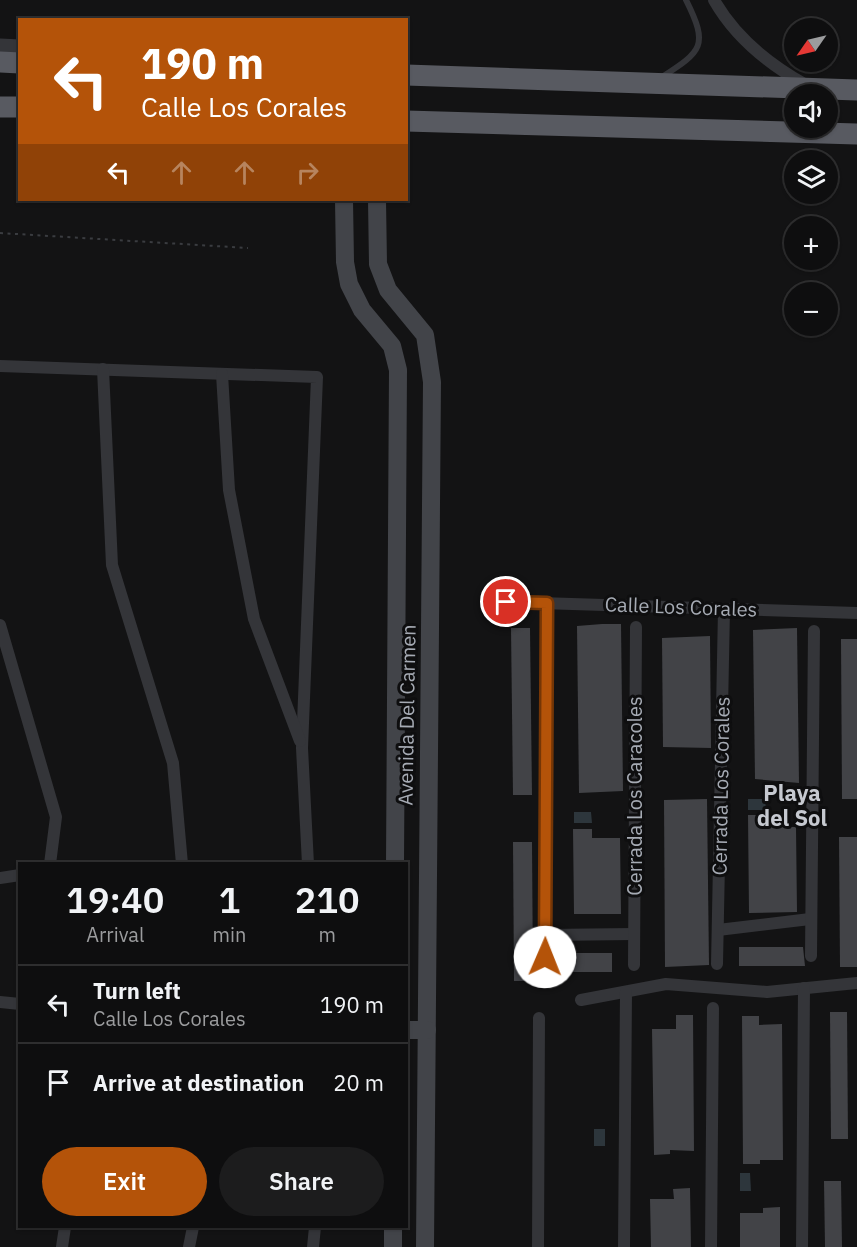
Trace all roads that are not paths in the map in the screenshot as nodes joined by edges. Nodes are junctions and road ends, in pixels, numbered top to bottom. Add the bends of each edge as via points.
1 (686, 0) edge
2 (714, 0) edge
3 (0, 46) edge
4 (18, 47) edge
5 (0, 62) edge
6 (18, 63) edge
7 (408, 75) edge
8 (655, 82) junction
9 (804, 84) edge
10 (784, 86) edge
11 (838, 89) edge
12 (857, 90) edge
13 (0, 107) edge
14 (18, 107) edge
15 (408, 121) edge
16 (857, 134) edge
17 (344, 201) edge
18 (377, 201) edge
19 (377, 241) junction
20 (345, 242) junction
21 (0, 366) edge
22 (104, 369) junction
23 (222, 374) junction
24 (398, 484) junction
25 (432, 485) junction
26 (506, 602) dead end
27 (547, 603) junction
28 (724, 609) junction
29 (857, 613) edge
30 (0, 625) edge
31 (636, 627) dead end
32 (814, 631) dead end
33 (302, 748) junction
34 (428, 849) junction
35 (395, 856) edge
36 (50, 862) edge
37 (182, 862) edge
38 (308, 862) edge
39 (18, 875) edge
40 (0, 878) edge
41 (810, 920) junction
42 (718, 930) junction
43 (634, 934) junction
44 (546, 935) junction
45 (811, 956) dead end
46 (545, 957) dead end
47 (717, 964) dead end
48 (634, 965) dead end
49 (857, 983) edge
50 (804, 987) junction
51 (626, 992) junction
52 (581, 1000) dead end
53 (0, 1002) edge
54 (18, 1004) edge
55 (713, 1008) dead end
56 (539, 1018) dead end
57 (408, 1030) edge
58 (427, 1030) junction
59 (65, 1228) edge
60 (194, 1228) edge
61 (315, 1228) edge
62 (393, 1228) edge
63 (62, 1247) edge
64 (189, 1247) edge
65 (313, 1247) edge
66 (393, 1247) edge
67 (425, 1247) edge
68 (538, 1247) edge
69 (624, 1247) edge
70 (711, 1247) edge
71 (802, 1247) edge

1 - 8 lane via 698,25 699,45 684,64
2 - 9 street via 757,51 778,70
3 - 4 street
5 - 6 highway
7 - 8 highway
8 - 10 highway
11 - 12 highway
13 - 14 highway
15 - 16 highway
17 - 20 main road, Avenida Del Carmen
18 - 19 main road, Avenida Del Carmen
19 - 20 main road
19 - 25 main road, Avenida Del Carmen via 378,264 388,290 425,335 431,358
20 - 24 main road, Avenida Del Carmen via 349,284 362,310 392,346 398,370
21 - 22 street
22 - 23 street
22 - 37 street via 112,565 173,763
23 - 33 street via 229,490 254,619
23 - 33 street via 317,377
24 - 25 main road
24 - 35 main road, Avenida Del Carmen
25 - 34 main road, Avenida Del Carmen
26 - 27 street, Calle Los Corales
27 - 28 street, Calle Los Corales
27 - 44 street
28 - 29 street, Calle Los Corales
28 - 42 street, Cerrada Los Corales
30 - 36 street via 56,817
31 - 43 street, Cerrada Los Caracoles
32 - 41 street
33 - 38 street
34 - 35 main road
34 - 58 main road, Avenida Del Carmen
39 - 40 street
41 - 42 street
41 - 45 street
42 - 47 street, Cerrada Los Corales
43 - 44 street
43 - 48 street, Cerrada Los Caracoles
44 - 46 street
49 - 50 street
50 - 51 street via 767,992 666,984
50 - 71 street
51 - 52 street
51 - 69 street
53 - 54 street
55 - 70 street
56 - 68 street
57 - 58 main road
58 - 67 main road, Avenida Del Carmen
59 - 63 street
60 - 64 street
61 - 65 street
62 - 66 main road

